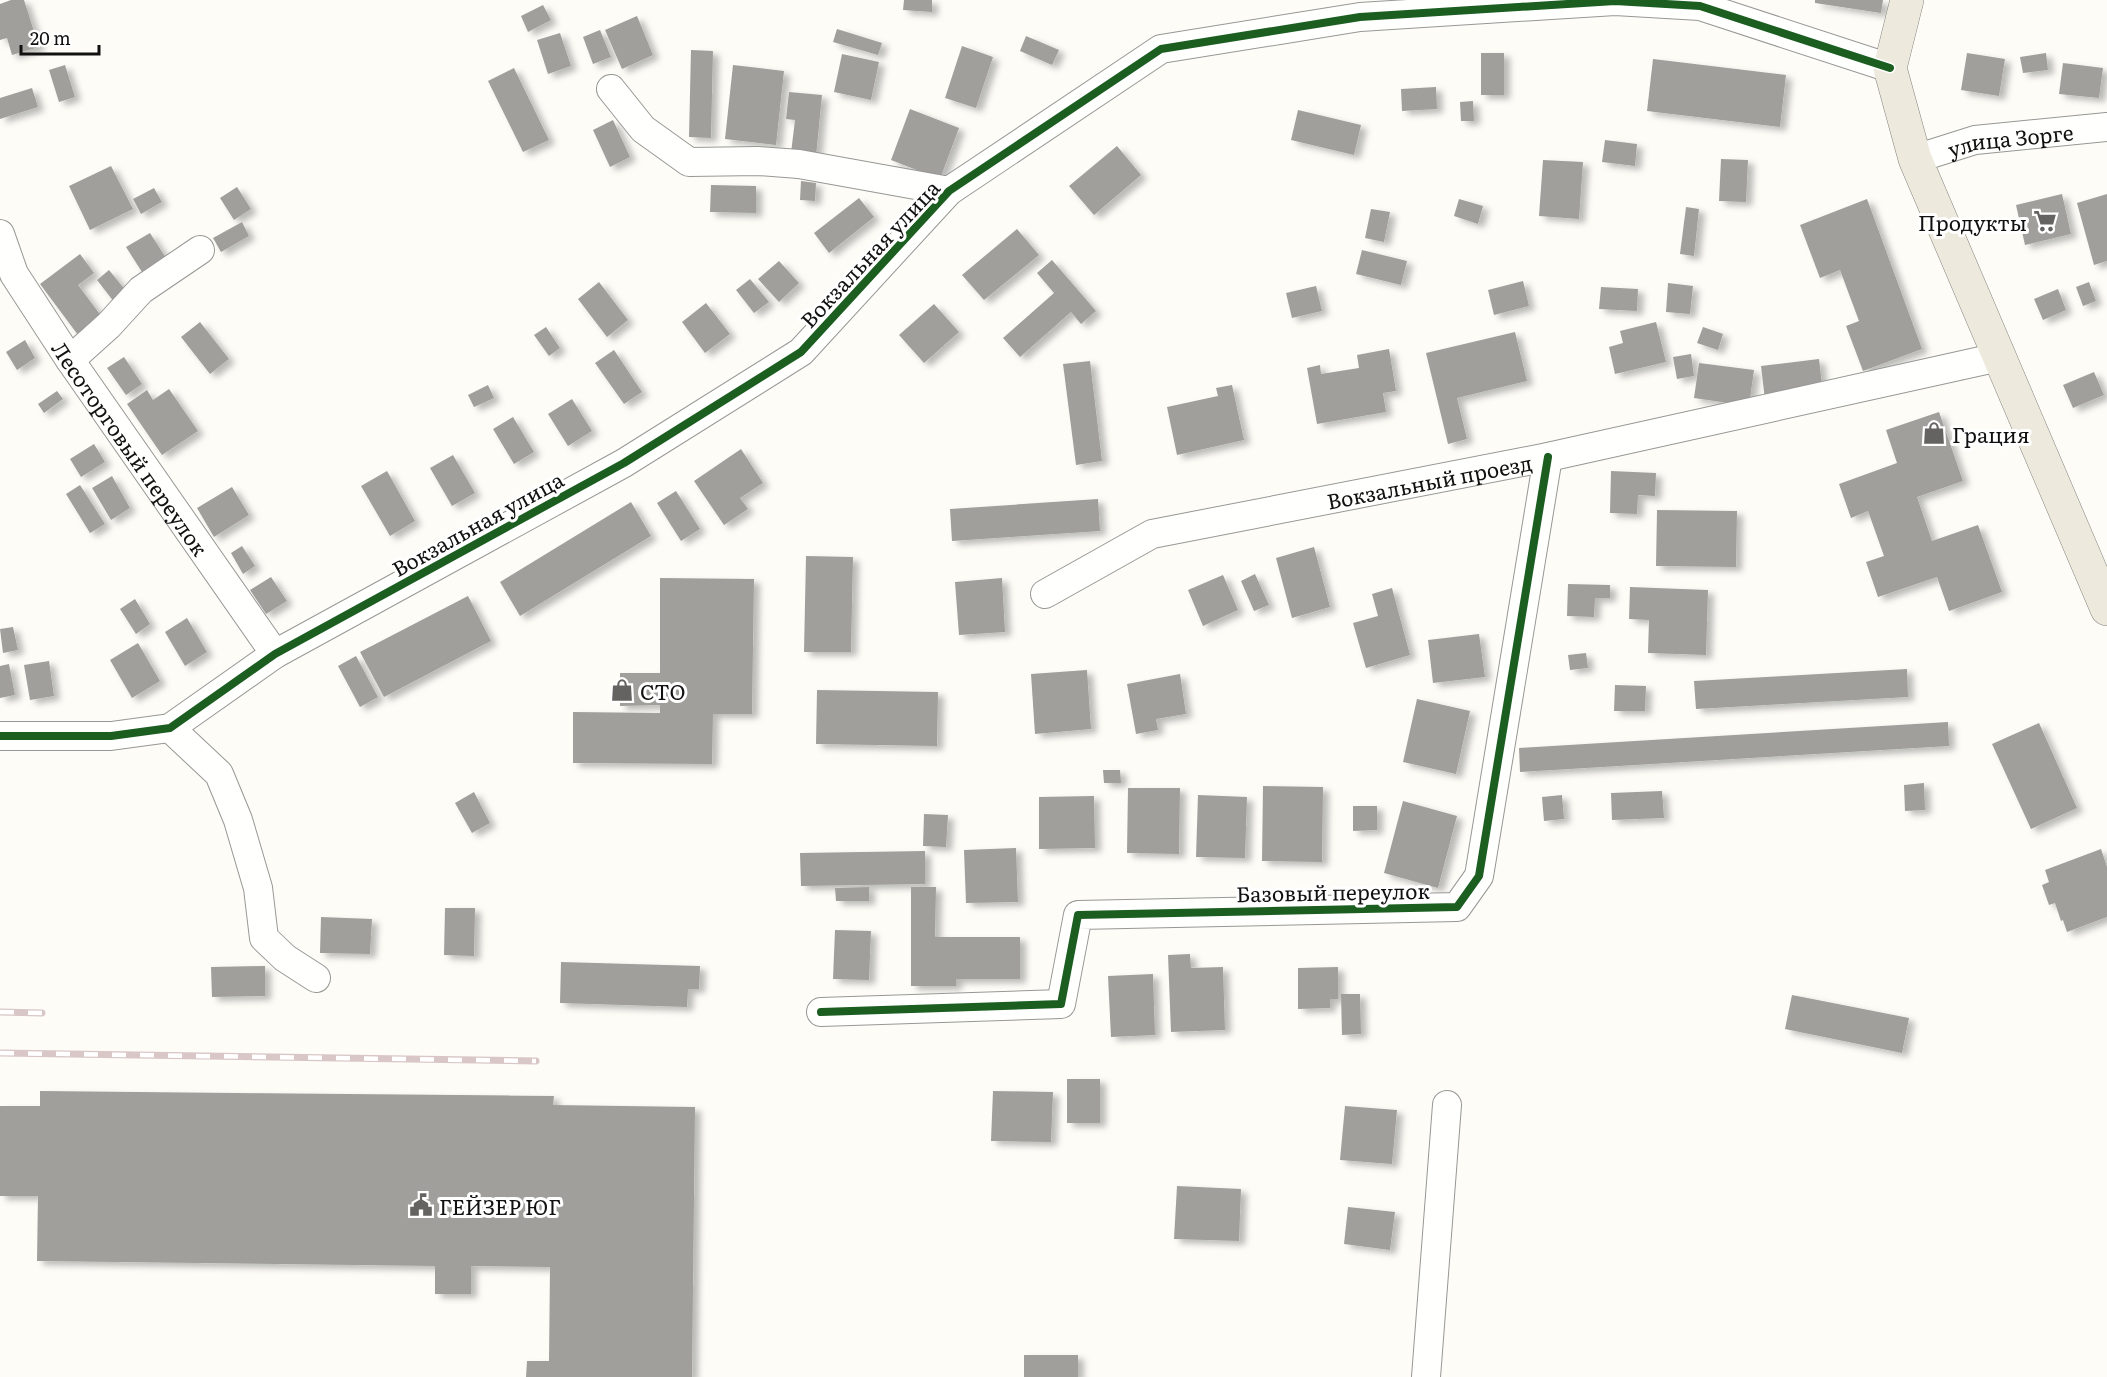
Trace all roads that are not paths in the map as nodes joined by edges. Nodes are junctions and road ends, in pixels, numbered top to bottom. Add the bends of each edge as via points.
1 (1907, 0) edge
2 (1700, 3) edge
3 (1359, 9) edge
4 (1890, 68) junction
5 (611, 89) dead end
6 (2107, 127) edge
7 (1915, 159) junction
8 (949, 191) junction
9 (0, 234) edge
10 (200, 250) dead end
11 (1999, 357) junction
12 (70, 360) junction
13 (1548, 457) junction
14 (1045, 594) dead end
15 (2106, 602) edge
16 (275, 654) junction
17 (170, 728) junction
18 (0, 736) edge
19 (316, 978) dead end
20 (821, 1012) dead end
21 (1448, 1105) dead end
22 (1426, 1377) edge

1 - 4 main road
2 - 3 street, Вокзальная улица via 1615,1
2 - 4 street, Вокзальная улица
3 - 8 street, Вокзальная улица via 1161,49
4 - 7 main road
5 - 8 street via 643,129 689,162 799,164
6 - 7 street, улица Зорге via 1975,140
7 - 11 main road
8 - 16 street, Вокзальная улица via 801,352 624,463
9 - 12 street, Лесоторговый переулок via 14,274
10 - 12 street via 141,290
11 - 13 street, Вокзальный проезд
11 - 15 main road
12 - 16 street, Лесоторговый переулок
13 - 14 street, Вокзальный проезд via 1152,534
13 - 20 street, Базовый переулок via 1479,876 1457,907 1078,915 1061,1004
16 - 17 street, Вокзальная улица
17 - 18 street, Вокзальная улица via 111,736
17 - 19 street via 219,774 238,820 258,888 264,938 285,958
21 - 22 street

